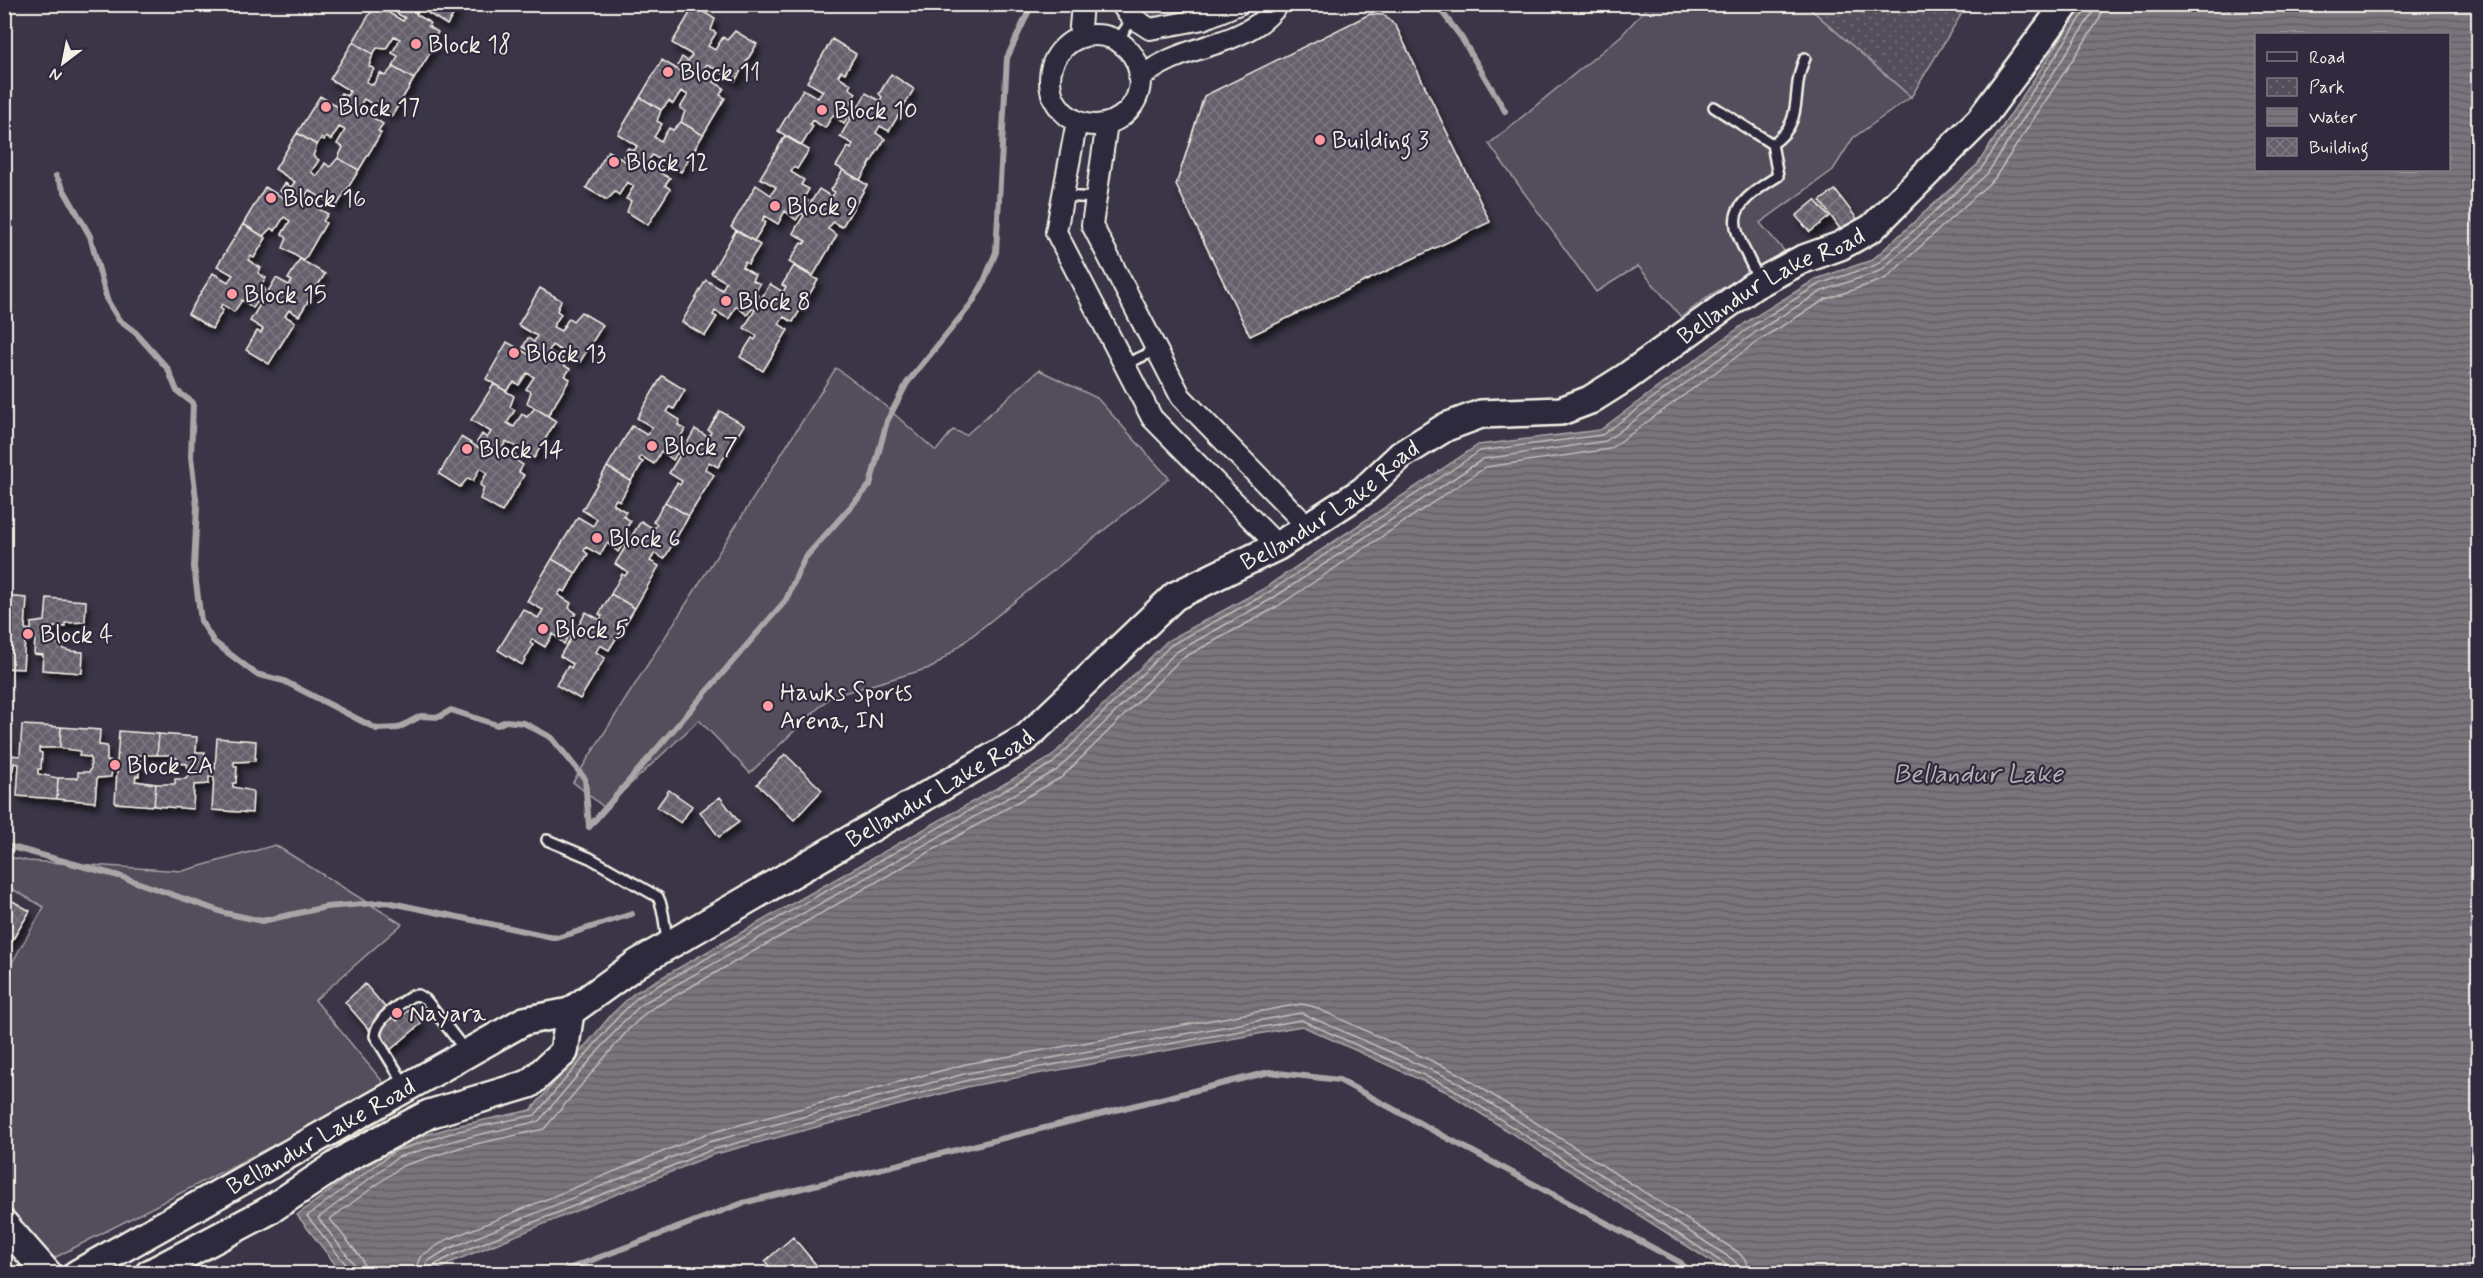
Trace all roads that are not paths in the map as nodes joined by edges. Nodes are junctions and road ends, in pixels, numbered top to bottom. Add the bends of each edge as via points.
1 (1082, 4) edge
2 (1239, 4) edge
3 (1279, 4) edge
4 (2066, 4) edge
5 (1127, 11) edge
6 (1079, 38) junction
7 (1117, 42) junction
8 (1805, 58) dead end
9 (1139, 79) junction
10 (1714, 107) dead end
11 (1077, 121) junction
12 (1107, 123) junction
13 (1772, 144) junction
14 (1063, 196) junction
15 (1096, 198) junction
16 (1760, 282) junction
17 (1157, 350) junction
18 (1125, 364) junction
19 (1308, 527) junction
20 (1278, 546) junction
21 (547, 840) dead end
22 (669, 946) junction
23 (570, 1012) junction
24 (467, 1053) junction
25 (406, 1088) junction
26 (4, 1224) edge
27 (48, 1274) edge
28 (77, 1274) edge
29 (148, 1274) edge

1 - 6 street
2 - 5 street via 1203,19 1150,29
3 - 9 street via 1246,31 1171,57
4 - 16 street, Bellandur Lake Road via 1980,120 1872,228
5 - 7 lane
6 - 7 street via 1094,35
6 - 11 street via 1055,59 1050,83 1058,105
7 - 9 street via 1134,58
8 - 13 lane via 1798,74 1790,130
9 - 12 street via 1133,103
10 - 13 lane
11 - 12 street
11 - 14 street
12 - 15 street
13 - 16 lane via 1778,176 1741,203 1734,216 1734,226
14 - 15 lane
14 - 18 street via 1056,232
15 - 17 street via 1092,225
16 - 19 street, Bellandur Lake Road via 1590,400 1561,411 1481,414 1446,427 1401,455 1363,491
17 - 18 lane
17 - 19 street via 1181,397
18 - 20 street via 1152,418
19 - 20 street, Bellandur Lake Road
20 - 22 street, Bellandur Lake Road via 1175,596 1026,738
21 - 22 lane via 591,858 658,897 663,905
22 - 23 street, Bellandur Lake Road via 638,963
23 - 24 street, Bellandur Lake Road via 524,1021
23 - 29 street, Bellandur Lake Road via 564,1052 529,1084 429,1113 350,1156 268,1210
24 - 25 street, Bellandur Lake Road
24 - 25 lane via 426,1000 412,996 375,1029
25 - 28 street, Bellandur Lake Road
26 - 27 street

